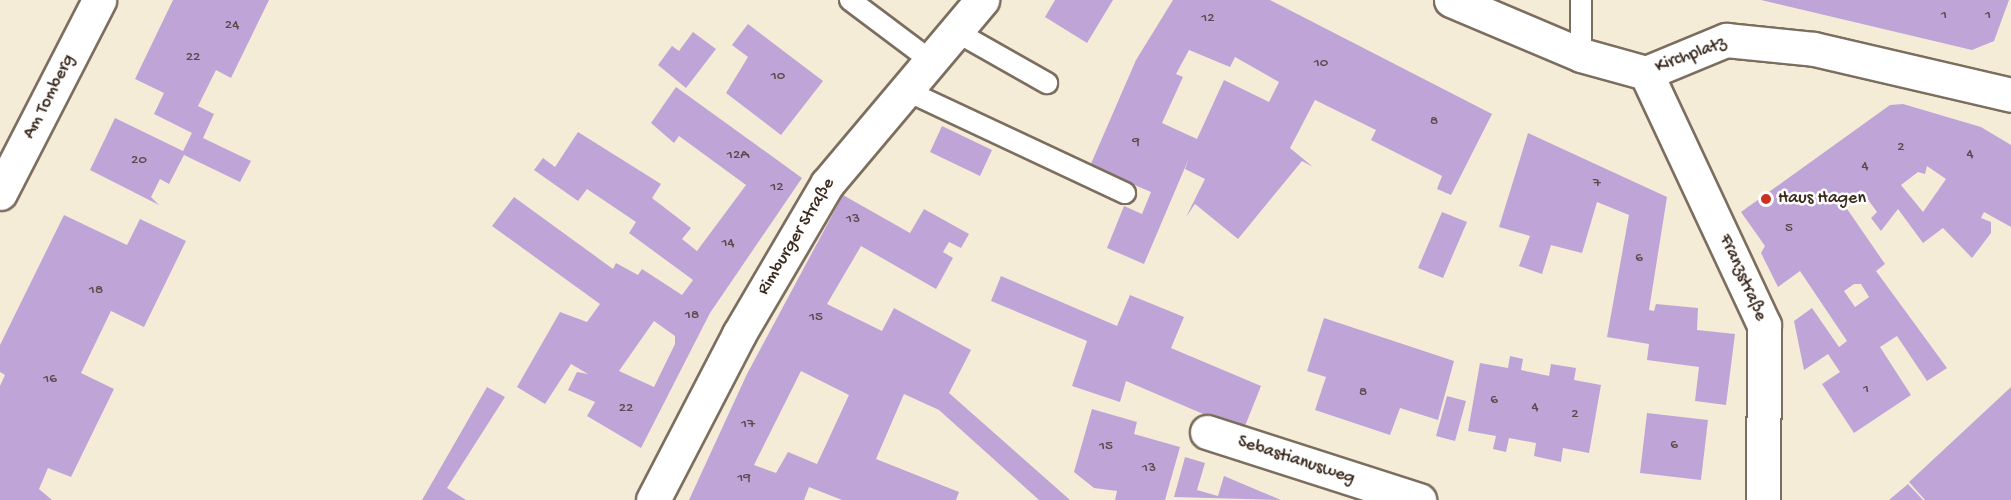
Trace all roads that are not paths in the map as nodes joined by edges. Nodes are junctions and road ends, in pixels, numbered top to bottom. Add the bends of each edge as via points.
1 (99, 0) edge
2 (850, 0) edge
3 (982, 0) edge
4 (1451, 0) edge
5 (1581, 0) edge
6 (955, 31) junction
7 (1581, 55) junction
8 (930, 60) junction
9 (1646, 73) junction
10 (1047, 83) dead end
11 (905, 90) junction
12 (2011, 95) edge
13 (0, 193) edge
14 (1125, 193) dead end
15 (1207, 432) dead end
16 (653, 500) edge
17 (1419, 500) edge
18 (1763, 500) edge

1 - 13 street, Am Tomberg
2 - 8 lane
3 - 6 street, Rimburger Straße
4 - 7 street, Kirchplatz
5 - 7 lane
6 - 8 street, Rimburger Straße
6 - 10 lane
7 - 9 street, Kirchplatz
8 - 11 street, Rimburger Straße
9 - 12 street, Kirchplatz via 1726,40 1814,49
9 - 18 street, Franzstraße via 1764,325
11 - 14 lane
11 - 16 street, Rimburger Straße via 827,184 739,334
15 - 17 street, Sebastianusweg

